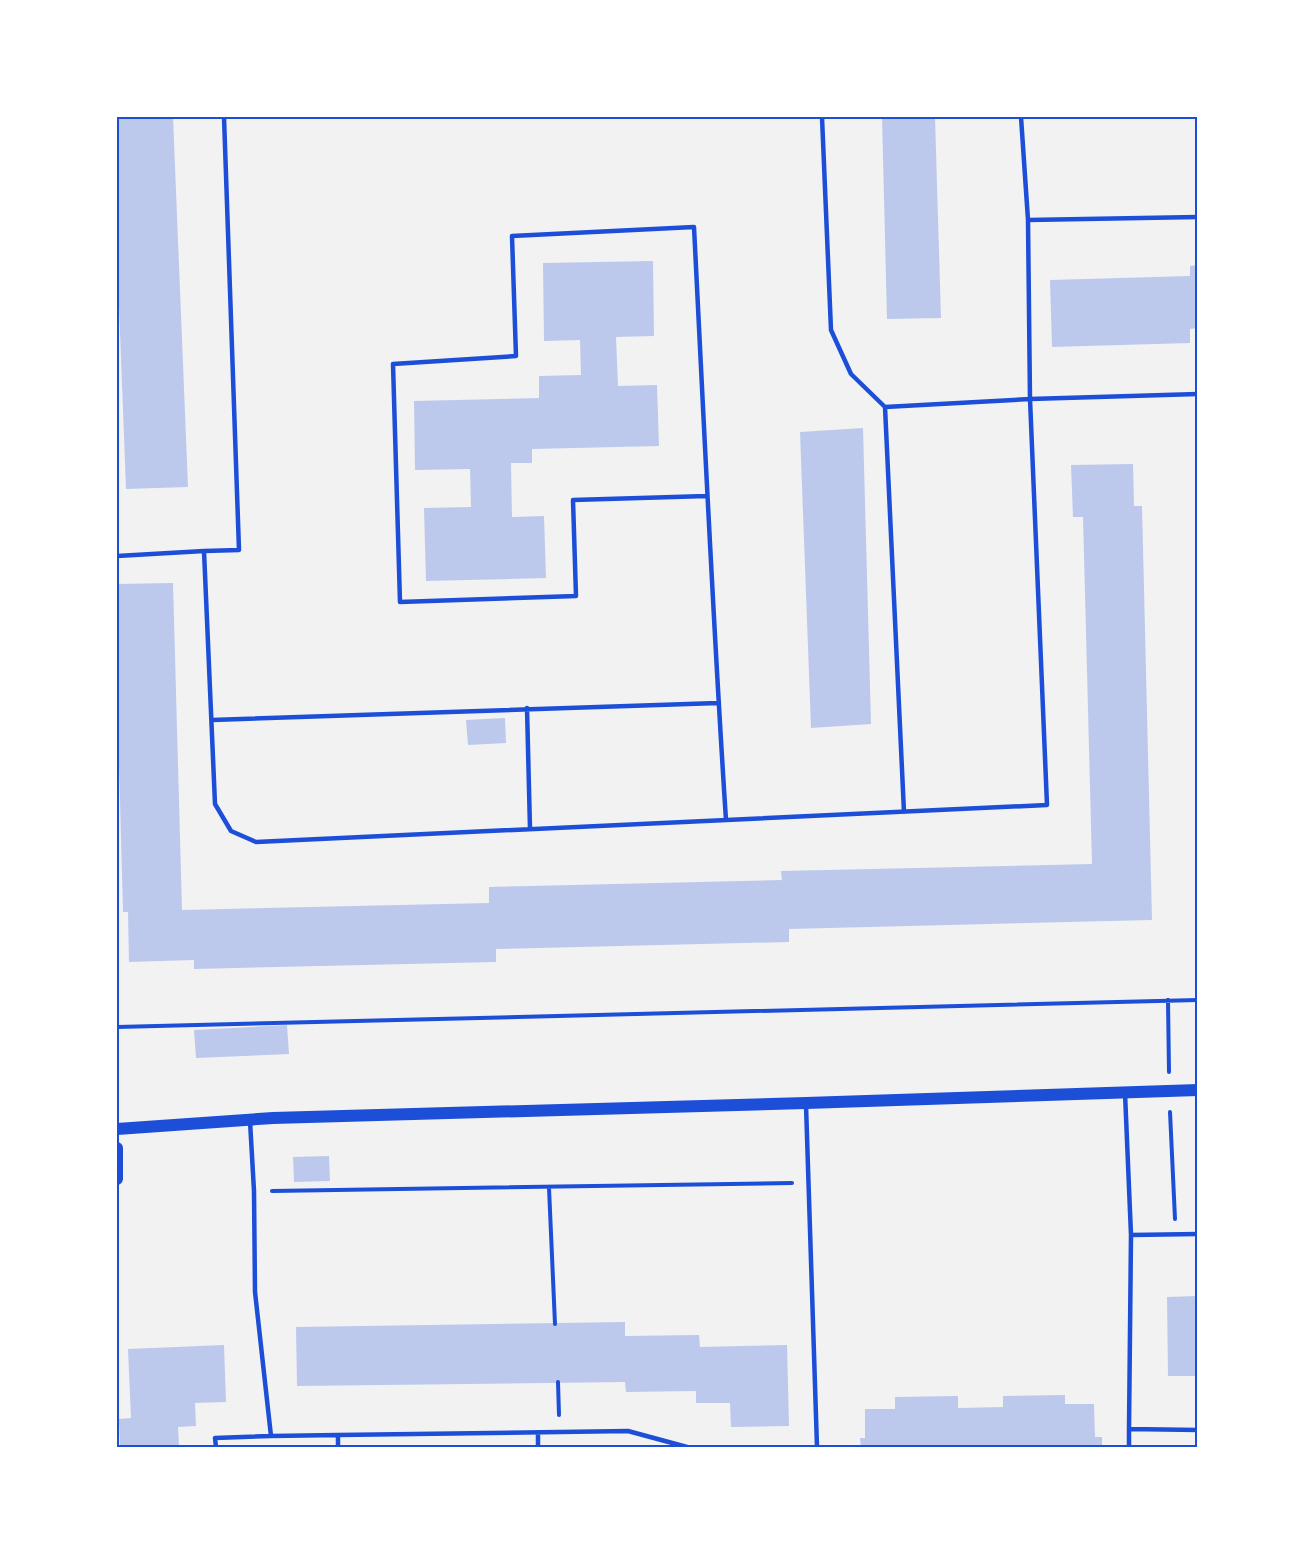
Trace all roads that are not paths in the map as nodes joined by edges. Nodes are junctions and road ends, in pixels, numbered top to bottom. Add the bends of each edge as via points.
1 (224, 117) edge
2 (822, 117) edge
3 (1021, 117) edge
4 (1198, 217) edge
5 (1028, 220) junction
6 (1198, 394) edge
7 (1030, 399) junction
8 (885, 407) junction
9 (707, 496) junction
10 (204, 551) junction
11 (117, 556) edge
12 (718, 704) junction
13 (527, 708) junction
14 (212, 720) junction
15 (904, 812) junction
16 (726, 820) junction
17 (530, 829) junction
18 (1198, 1090) edge
19 (1125, 1093) junction
20 (806, 1103) junction
21 (249, 1118) junction
22 (117, 1129) edge
23 (117, 1148) edge
24 (117, 1179) edge
25 (1198, 1234) edge
26 (1131, 1235) junction
27 (1129, 1430) junction
28 (1198, 1430) edge
29 (538, 1433) junction
30 (338, 1435) junction
31 (271, 1437) junction
32 (216, 1447) edge
33 (338, 1447) edge
34 (538, 1447) edge
35 (687, 1447) edge
36 (817, 1447) edge
37 (1129, 1447) edge

1 - 10 lane via 239,550
2 - 8 lane via 831,330 851,374
3 - 5 lane
4 - 5 lane
5 - 7 lane
6 - 7 lane
7 - 8 lane
7 - 15 lane via 1047,805
8 - 15 lane
9 - 9 lane via 694,227 512,236 516,356 393,364 400,602 576,596 573,500
9 - 12 lane
10 - 11 lane
10 - 14 lane
12 - 13 lane
12 - 16 lane
13 - 14 lane
13 - 17 lane
14 - 17 lane via 215,804 231,831 256,842
15 - 16 lane
16 - 17 lane
18 - 19 main road
19 - 20 main road
19 - 26 lane
20 - 21 main road
20 - 36 lane
21 - 22 main road
21 - 31 lane via 255,1292
23 - 24 main road
25 - 26 lane
26 - 27 lane
27 - 28 lane
27 - 37 lane
29 - 30 lane
29 - 34 lane
29 - 35 lane via 628,1431
30 - 31 lane
30 - 33 lane
31 - 32 lane via 215,1438

